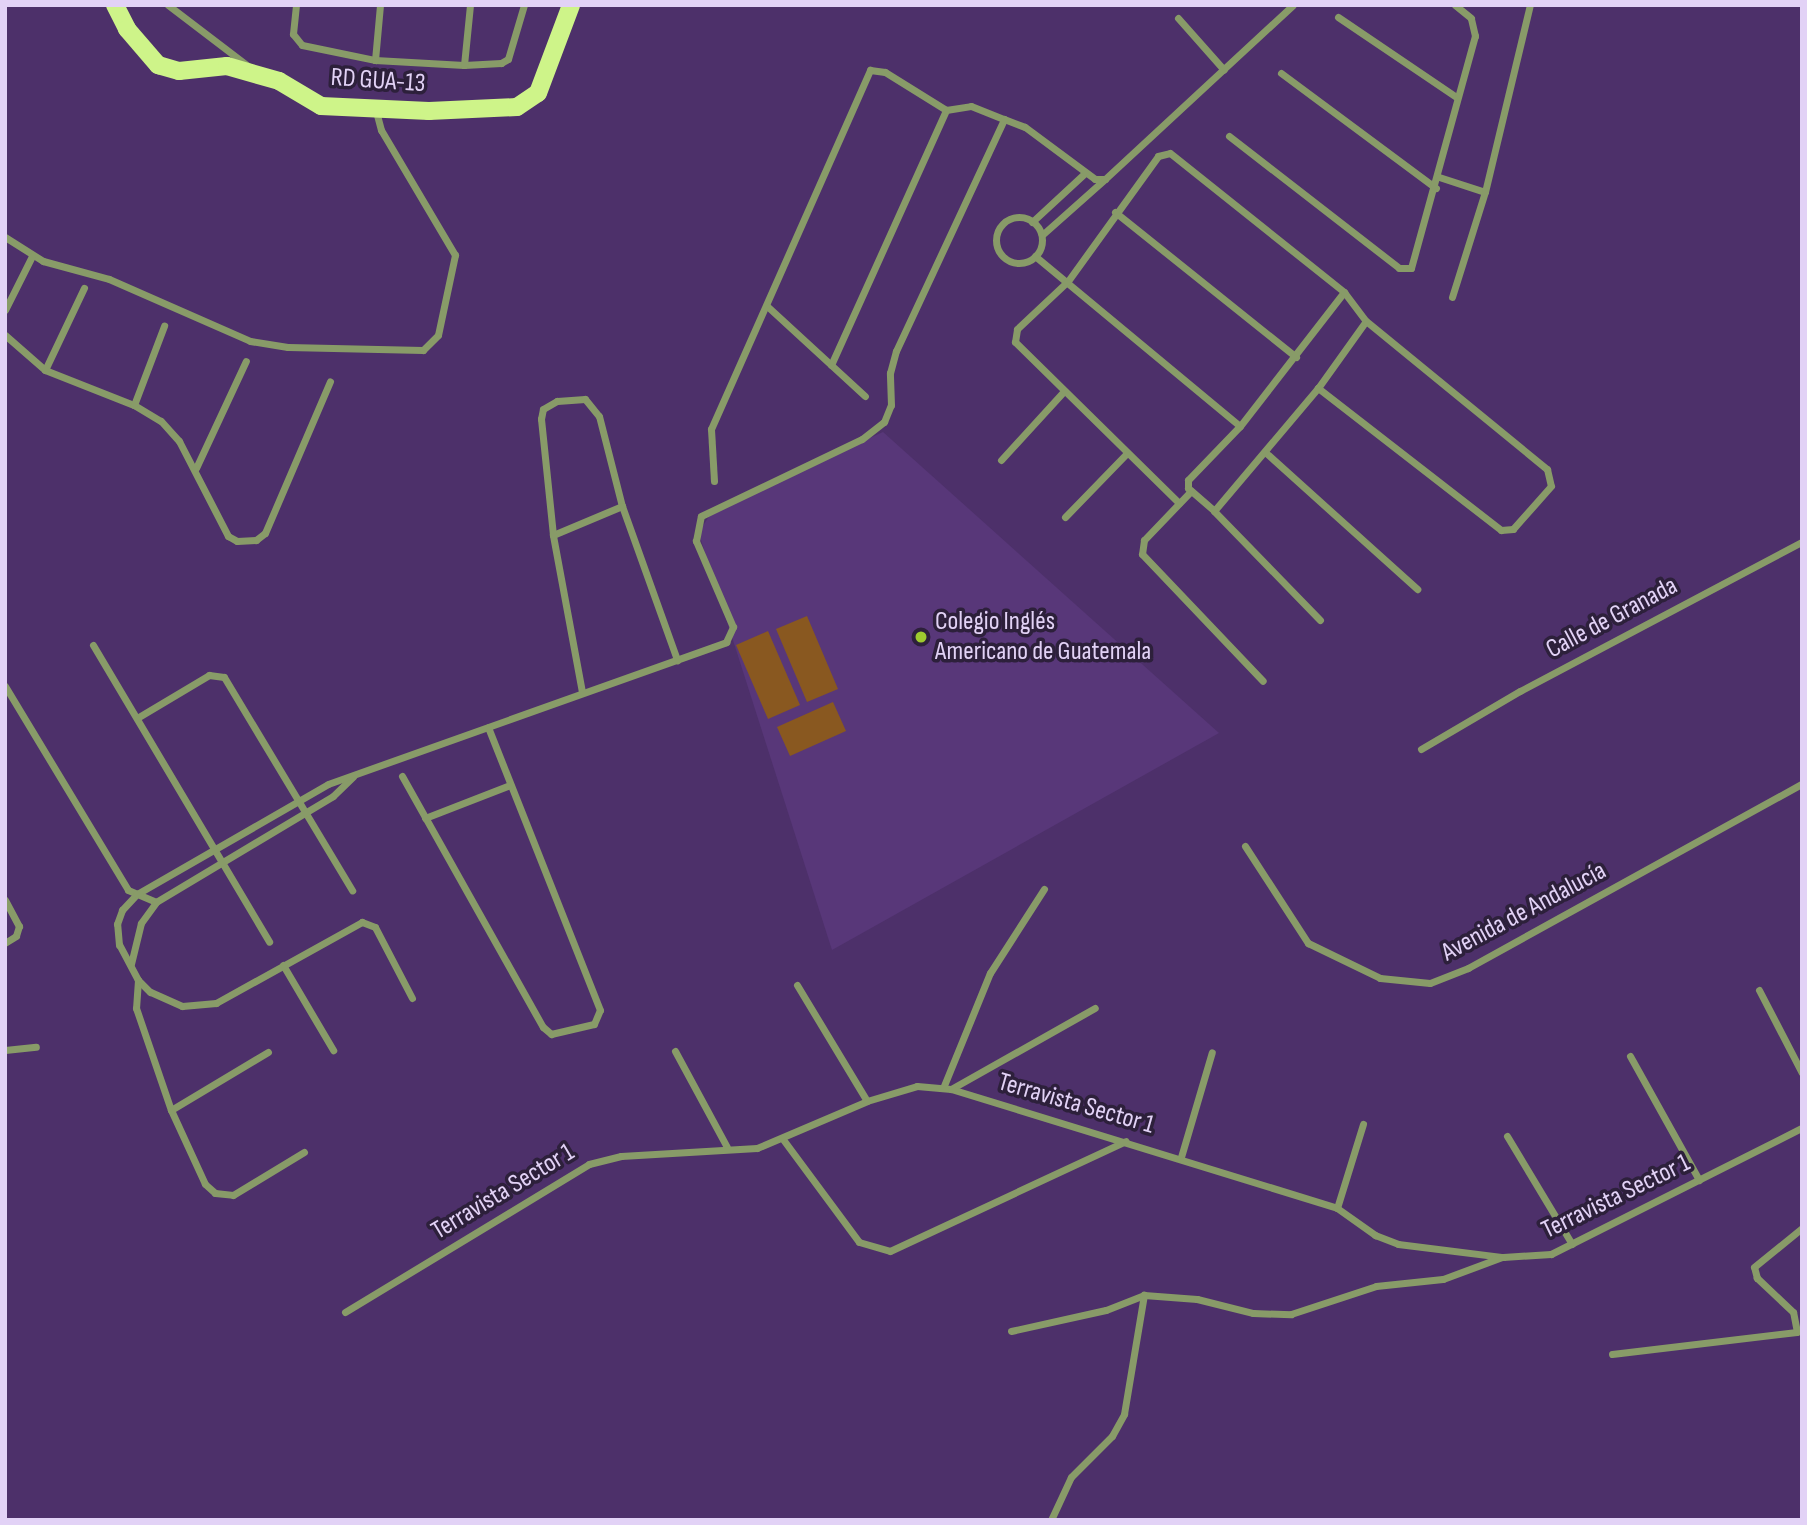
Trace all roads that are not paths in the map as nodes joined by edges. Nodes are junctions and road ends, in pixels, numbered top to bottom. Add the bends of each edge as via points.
1 (115, 5) edge
2 (296, 5) edge
3 (380, 5) edge
4 (470, 5) edge
5 (524, 5) edge
6 (571, 5) edge
7 (1293, 5) edge
8 (1455, 5) edge
9 (1530, 5) edge
10 (170, 6) edge
11 (1338, 17) dead end
12 (1178, 18) dead end
13 (375, 60) junction
14 (464, 65) junction
15 (1224, 70) junction
16 (1281, 73) dead end
17 (257, 74) junction
18 (1456, 97) junction
19 (374, 107) junction
20 (946, 110) junction
21 (1004, 119) junction
22 (1229, 136) dead end
23 (1085, 173) junction
24 (1439, 177) junction
25 (1105, 179) junction
26 (1436, 188) junction
27 (1485, 192) junction
28 (1115, 212) junction
29 (1032, 222) junction
30 (1042, 235) junction
31 (5, 237) edge
32 (32, 256) junction
33 (1035, 256) junction
34 (1068, 281) junction
35 (84, 288) dead end
36 (1344, 292) junction
37 (1452, 297) dead end
38 (767, 306) junction
39 (5, 310) edge
40 (1366, 321) junction
41 (164, 326) dead end
42 (5, 335) edge
43 (1296, 357) junction
44 (246, 361) dead end
45 (831, 365) junction
46 (45, 370) junction
47 (330, 381) dead end
48 (1318, 388) junction
49 (1064, 391) junction
50 (865, 396) dead end
51 (134, 405) junction
52 (1240, 426) junction
53 (1265, 452) junction
54 (1127, 453) junction
55 (1001, 460) dead end
56 (196, 468) junction
57 (714, 481) dead end
58 (1191, 491) junction
59 (1179, 503) junction
60 (622, 506) junction
61 (1213, 511) junction
62 (1065, 517) dead end
63 (552, 535) junction
64 (1802, 542) edge
65 (1417, 589) dead end
66 (1320, 620) dead end
67 (93, 645) dead end
68 (677, 660) junction
69 (1263, 681) dead end
70 (5, 686) edge
71 (582, 692) junction
72 (136, 718) junction
73 (488, 727) junction
74 (1421, 749) dead end
75 (402, 776) dead end
76 (354, 777) junction
77 (1802, 784) edge
78 (510, 785) junction
79 (298, 801) junction
80 (304, 813) junction
81 (425, 818) junction
82 (1245, 846) dead end
83 (214, 850) junction
84 (220, 861) junction
85 (1044, 889) dead end
86 (352, 890) dead end
87 (137, 894) junction
88 (5, 900) edge
89 (156, 902) junction
90 (269, 942) dead end
91 (5, 943) edge
92 (131, 965) junction
93 (283, 965) junction
94 (138, 980) junction
95 (797, 985) dead end
96 (1759, 990) dead end
97 (412, 998) dead end
98 (1095, 1008) dead end
99 (36, 1047) dead end
100 (5, 1050) edge
101 (333, 1050) dead end
102 (675, 1051) dead end
103 (268, 1052) dead end
104 (1213, 1052) dead end
105 (1630, 1056) dead end
106 (1802, 1073) edge
107 (947, 1088) junction
108 (867, 1101) junction
109 (171, 1110) junction
110 (1363, 1124) dead end
111 (1802, 1128) edge
112 (1507, 1136) dead end
113 (782, 1138) junction
114 (1127, 1141) junction
115 (727, 1147) junction
116 (304, 1152) dead end
117 (1181, 1157) junction
118 (1699, 1180) junction
119 (1338, 1208) junction
120 (1802, 1228) edge
121 (1572, 1244) junction
122 (1503, 1257) junction
123 (1144, 1295) junction
124 (345, 1312) dead end
125 (1011, 1331) dead end
126 (1612, 1354) dead end
127 (1051, 1520) edge

1 - 17 main road, RD GUA-13 via 127,29 158,65 178,71 228,66
2 - 13 street via 292,30 298,42
3 - 13 street
4 - 14 street
5 - 14 street via 508,59 501,64
6 - 19 main road, RD GUA-13 via 550,71 538,93 517,107 429,111
7 - 15 street
8 - 18 street via 1471,18 1475,36
9 - 27 street
10 - 17 street
11 - 18 street
12 - 15 street
13 - 14 street
15 - 25 street
16 - 26 street
17 - 19 main road, RD GUA-13 via 279,81 321,106
18 - 24 street
19 - 32 street via 381,130 455,255 438,335 422,350 262,345 109,279
20 - 21 street via 971,106
20 - 38 street via 885,72 870,70
20 - 45 street
21 - 23 street via 1025,127
21 - 68 street via 896,351 890,373 891,405 884,422 862,439 701,516 696,541 729,615 732,636
22 - 26 street via 1405,270 1415,263
23 - 25 street
23 - 29 street
24 - 26 street
24 - 27 street
25 - 30 street
27 - 37 street
28 - 34 street
28 - 36 street via 1153,160 1170,153
28 - 43 street
29 - 30 street
29 - 33 street via 1013,218 1004,223 996,241 1005,258 1014,263
30 - 33 street
31 - 32 street
32 - 39 street
33 - 34 street
34 - 49 street via 1014,335 1018,347
34 - 52 street
35 - 46 street
36 - 40 street
36 - 43 street
38 - 45 street
38 - 57 street via 711,429
40 - 48 street
40 - 48 street via 1546,470 1551,486 1513,529 1501,530
41 - 51 street
42 - 46 street
43 - 52 street
44 - 56 street
45 - 50 street
46 - 51 street
47 - 56 street via 265,533 256,540 228,536
48 - 53 street
49 - 54 street
49 - 55 street
51 - 56 street via 161,421
52 - 58 street via 1188,480
53 - 61 street
53 - 65 street
54 - 59 street
54 - 62 street
58 - 59 street
58 - 61 street
59 - 69 street via 1144,540 1142,554
60 - 63 street
60 - 63 street via 599,416 591,403 577,397 557,401 543,409 541,419
60 - 68 street
61 - 66 street
63 - 71 street
64 - 74 street, Calle de Granada
67 - 72 street
68 - 71 street
70 - 87 street via 128,890
71 - 73 street
72 - 79 street via 209,675 220,675
72 - 83 street
73 - 76 street
73 - 78 street
75 - 81 street
76 - 79 street via 328,784
76 - 80 street via 334,796
77 - 82 street, Avenida de Andalucía via 1468,968 1430,983 1380,978 1308,943
78 - 81 street
78 - 81 street via 600,1010 594,1024 551,1034 543,1027
79 - 80 street
79 - 83 street
80 - 84 street
80 - 86 street
83 - 84 street
83 - 87 street
84 - 89 street
84 - 90 street
85 - 107 street via 990,973
87 - 89 street
87 - 92 street via 122,910 117,924 120,945
88 - 91 street via 19,926 16,936
89 - 92 street via 141,923
92 - 94 street
93 - 94 street via 232,995 199,1006 165,1001
93 - 97 street via 366,922 378,932
93 - 101 street
94 - 109 street via 136,1008
95 - 108 street
96 - 106 street
98 - 107 street
99 - 100 street
102 - 115 street
103 - 109 street
104 - 117 street
105 - 118 street
107 - 108 street, Terravista Sector 1 via 918,1086
107 - 114 street, Terravista Sector 1
108 - 113 street, Terravista Sector 1
109 - 116 street via 205,1184 221,1195 239,1193
110 - 119 street
111 - 118 street, Terravista Sector 1
112 - 121 street
113 - 114 street via 859,1242 890,1251
113 - 115 street, Terravista Sector 1 via 757,1148
114 - 117 street, Terravista Sector 1
115 - 124 street, Terravista Sector 1 via 621,1156 589,1164
117 - 119 street, Terravista Sector 1
118 - 121 street, Terravista Sector 1
119 - 122 street, Terravista Sector 1 via 1375,1235 1398,1244
120 - 126 street via 1754,1268 1757,1278 1793,1312 1797,1332
121 - 122 street, Terravista Sector 1 via 1541,1257
122 - 123 street via 1443,1279 1376,1286 1291,1314 1253,1313 1197,1299
123 - 125 street via 1106,1310
123 - 127 street via 1124,1414 1112,1436 1072,1477

